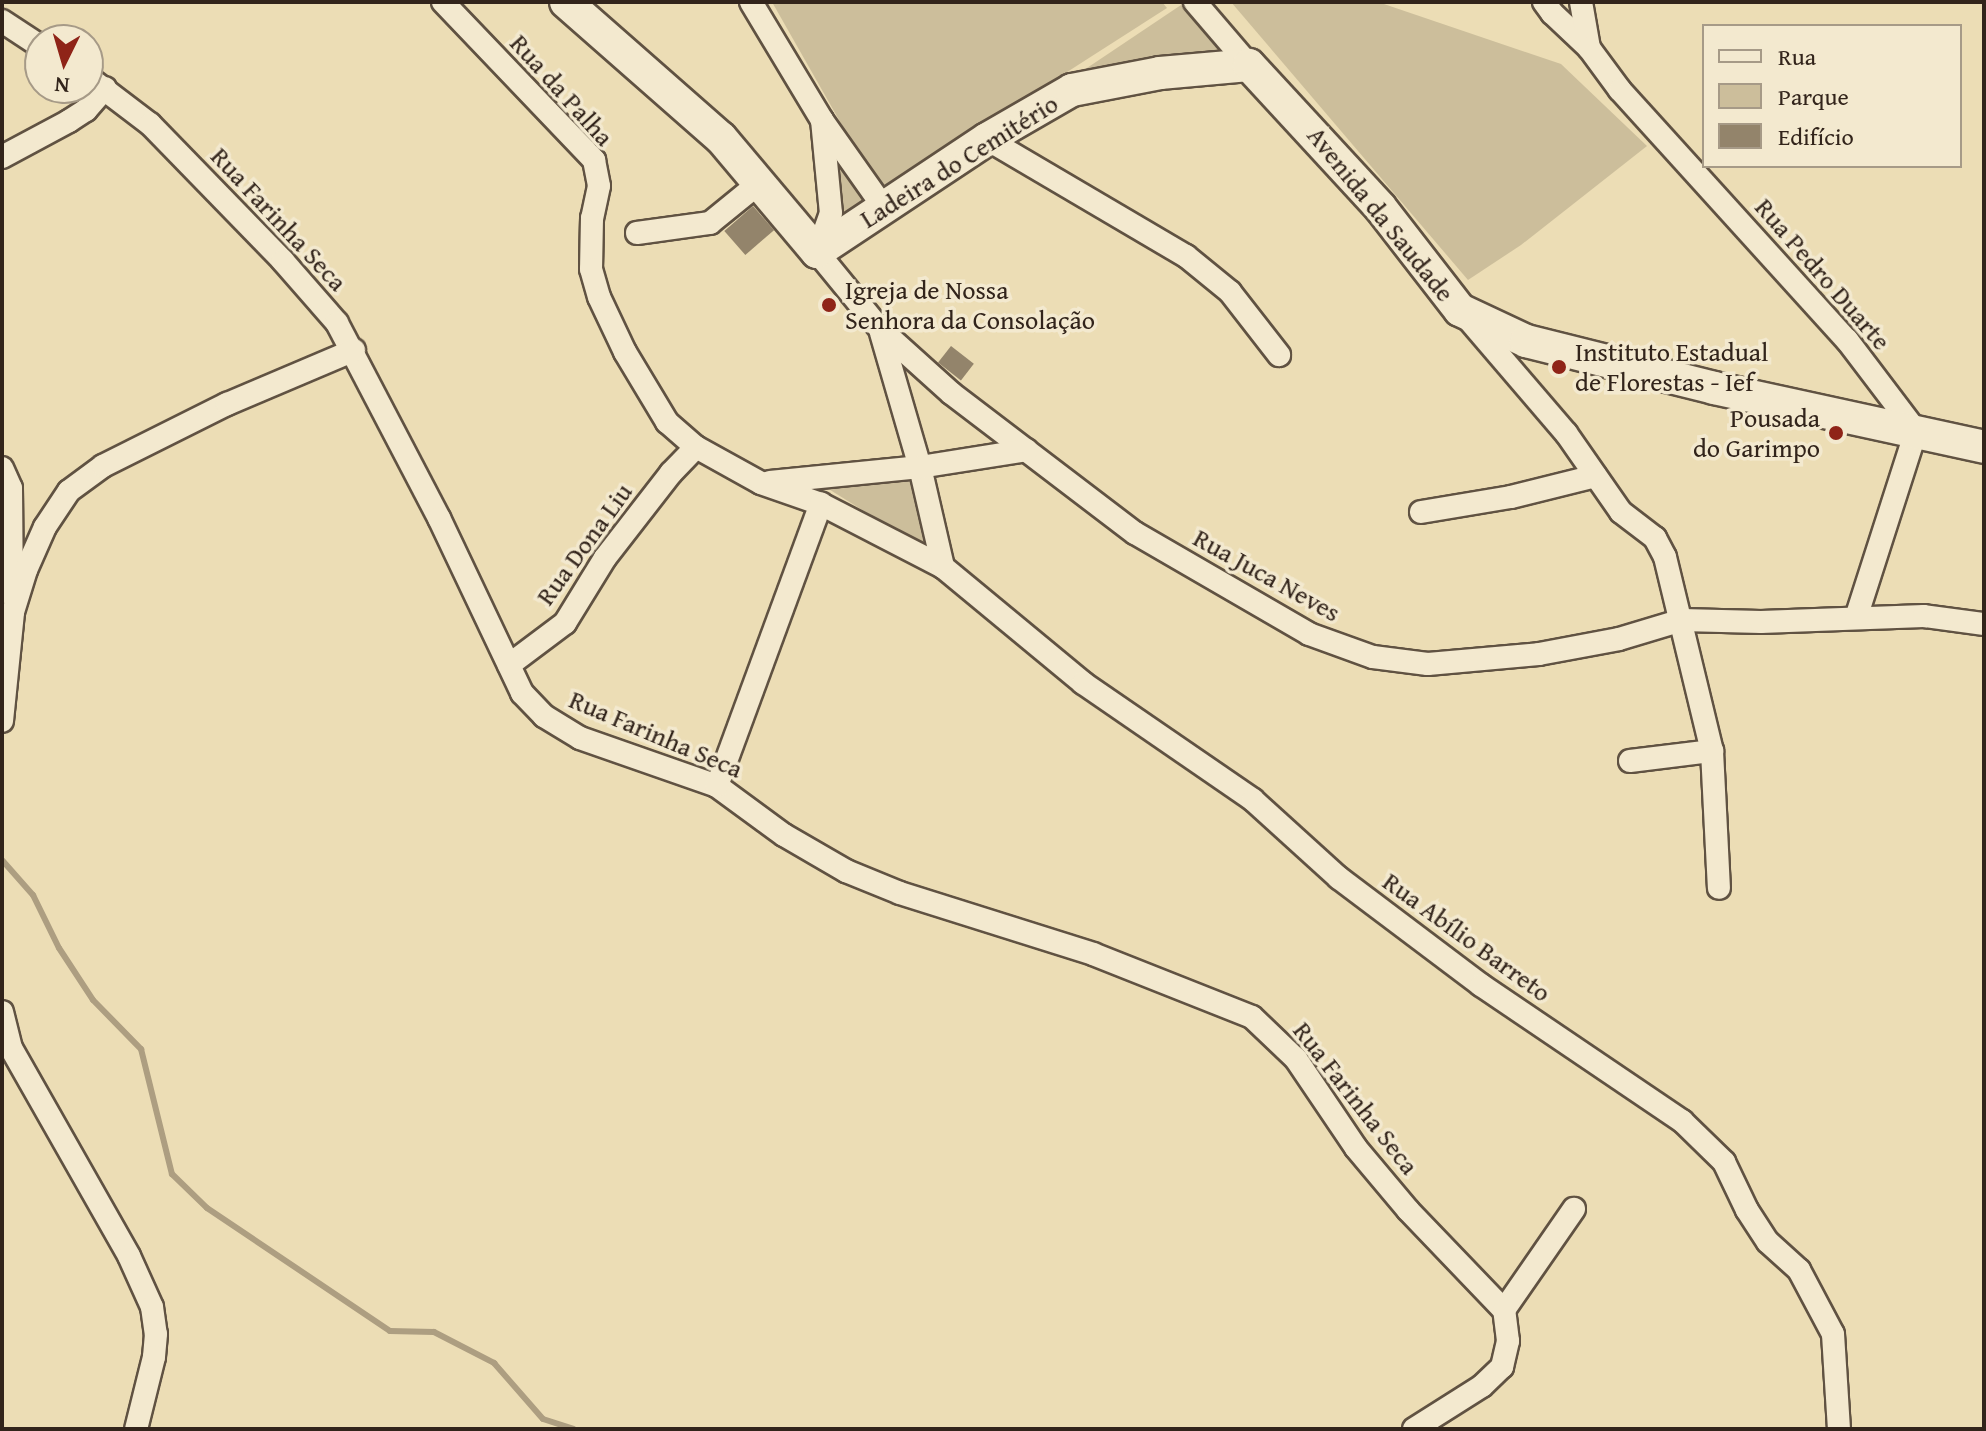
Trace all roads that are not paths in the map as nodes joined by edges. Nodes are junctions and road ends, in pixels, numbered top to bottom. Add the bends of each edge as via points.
1 (443, 2) edge
2 (566, 2) edge
3 (751, 2) edge
4 (1195, 2) edge
5 (1544, 2) edge
6 (1581, 2) edge
7 (2, 21) edge
8 (24, 35) edge
9 (1589, 48) junction
10 (1249, 65) junction
11 (104, 88) edge
12 (83, 104) edge
13 (822, 120) junction
14 (987, 139) junction
15 (2, 157) edge
16 (758, 184) junction
17 (884, 208) junction
18 (637, 233) dead end
19 (817, 252) junction
20 (1460, 310) junction
21 (880, 329) junction
22 (354, 350) junction
23 (1279, 355) dead end
24 (1916, 431) junction
25 (696, 447) junction
26 (1984, 447) edge
27 (1027, 450) junction
28 (920, 467) junction
29 (2, 468) edge
30 (1595, 476) junction
31 (761, 483) junction
32 (821, 504) junction
33 (1421, 512) dead end
34 (943, 567) junction
35 (13, 612) junction
36 (1856, 618) junction
37 (1682, 620) junction
38 (1984, 624) edge
39 (509, 665) junction
40 (2, 721) edge
41 (1712, 751) junction
42 (1630, 761) dead end
43 (717, 786) junction
44 (1719, 888) dead end
45 (2, 1012) edge
46 (1574, 1209) dead end
47 (1504, 1310) junction
48 (136, 1429) edge
49 (1414, 1429) edge
50 (1839, 1429) edge

1 - 25 street, Rua da Palha via 594,160 599,186 591,269 599,297 667,422
2 - 16 street via 674,93 721,138
3 - 13 street
4 - 10 street, Avenida da Saudade
5 - 9 street
6 - 9 street, Rua Pedro Duarte
7 - 8 street
9 - 24 street, Rua Pedro Duarte via 1620,90 1847,340
10 - 14 street, Ladeira do Cemitério via 1160,73 1072,90
10 - 20 street, Avenida da Saudade via 1380,207
11 - 22 street, Rua Farinha Seca via 150,124 272,250
12 - 15 street via 77,115
13 - 17 street
13 - 19 street via 831,213
14 - 17 street, Ladeira do Cemitério
14 - 23 street via 1186,256 1230,292
16 - 18 street via 710,223
16 - 19 street
17 - 19 street, Ladeira do Cemitério
19 - 21 street
20 - 24 street, Avenida da Saudade via 1526,341
20 - 30 street via 1533,392
21 - 27 street, Rua Juca Neves via 951,393
21 - 28 street
22 - 35 street via 227,404 103,466 69,491 45,527
22 - 39 street, Rua Farinha Seca
24 - 26 street, Avenida da Saudade
24 - 36 street
25 - 31 street, Rua da Palha
25 - 39 street, Rua Dona Liu via 605,558 565,623
27 - 28 street
27 - 37 street, Rua Juca Neves via 1135,533 1309,634 1373,657 1428,664 1483,662 1619,639
28 - 31 street
28 - 34 street
29 - 35 street via 11,488
30 - 33 street
30 - 37 street via 1621,512 1655,538
31 - 32 street, Rua da Palha
32 - 34 street, Rua Abílio Barreto
32 - 43 street
34 - 50 street, Rua Abílio Barreto via 1083,683 1253,800 1339,878 1481,985 1670,1113 1724,1162 1747,1210 1768,1242 1799,1270 1833,1334
35 - 40 street
36 - 37 street, Rua Juca Neves
36 - 38 street, Rua Juca Neves via 1924,616
37 - 41 street
39 - 43 street, Rua Farinha Seca via 522,693 544,716 580,738
41 - 42 street
41 - 44 street
43 - 47 street, Rua Farinha Seca via 784,835 846,871 1093,954 1252,1017 1296,1059 1356,1148 1408,1210
45 - 48 street via 11,1048 129,1256 152,1307 154,1357
46 - 47 street
47 - 49 street via 1508,1341 1502,1367 1482,1386

